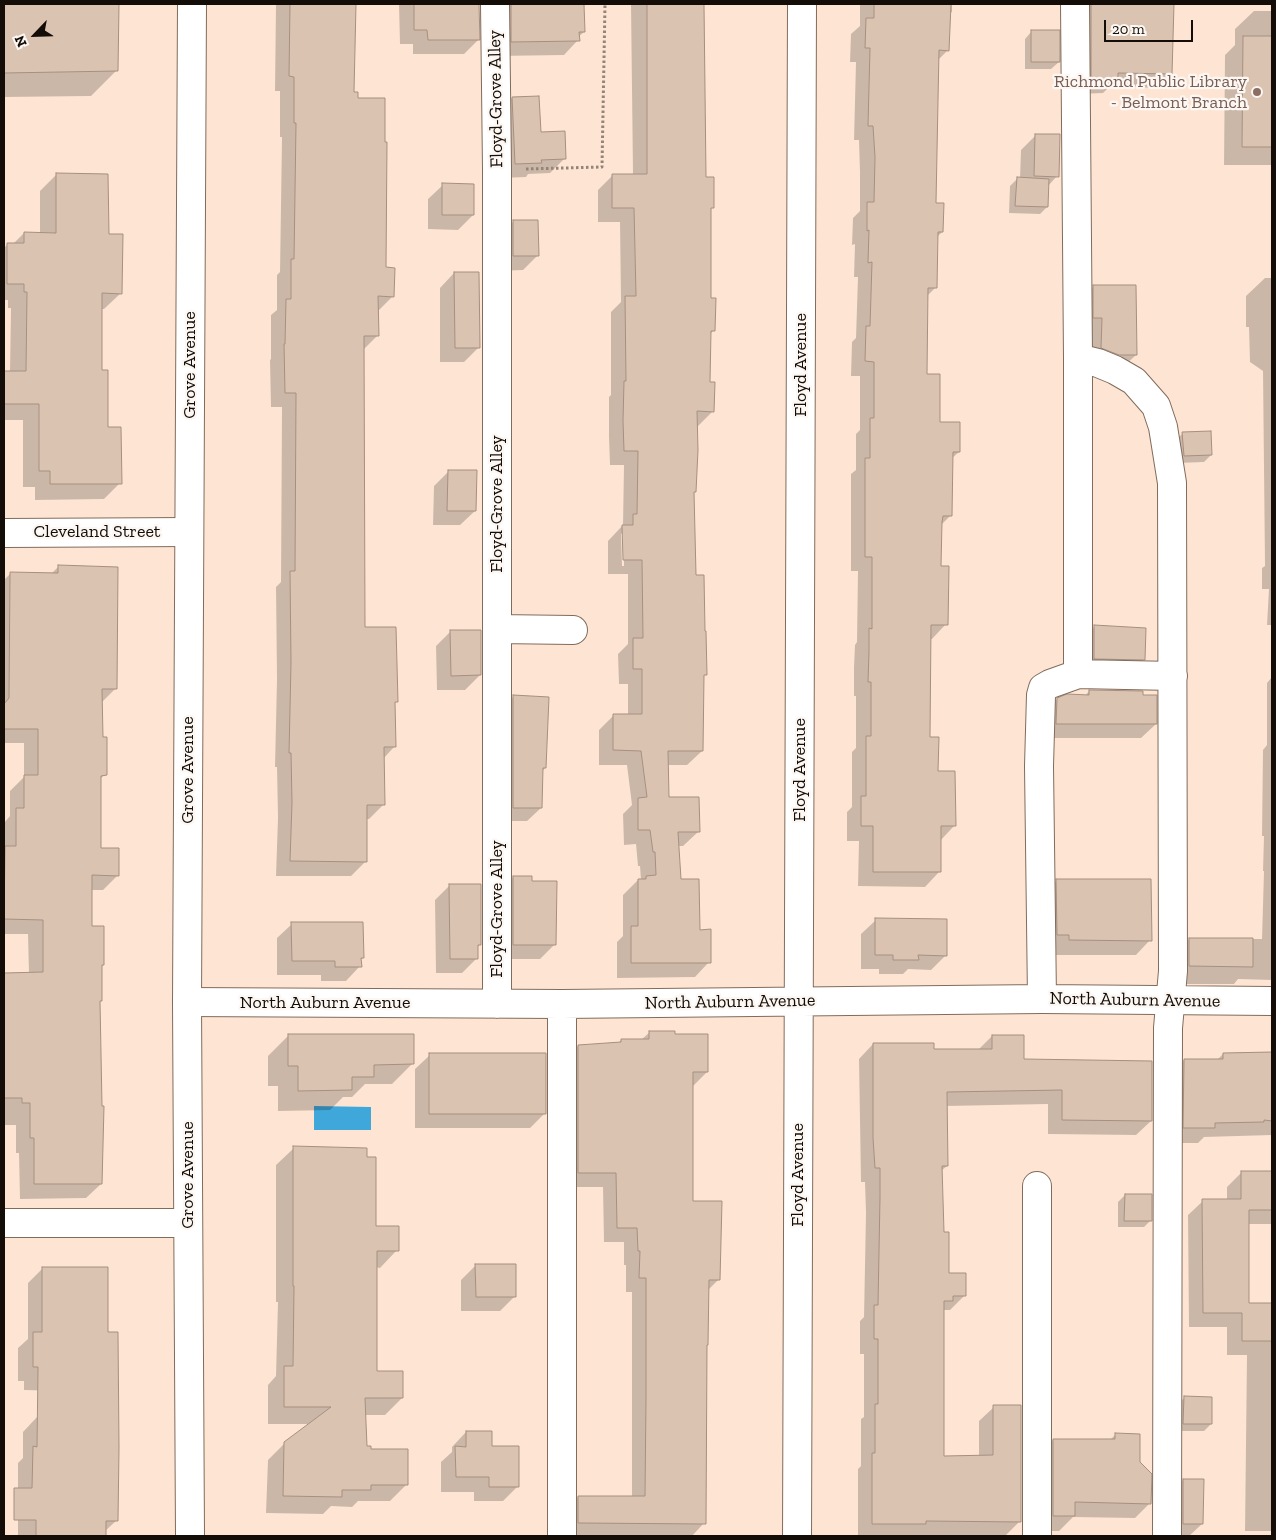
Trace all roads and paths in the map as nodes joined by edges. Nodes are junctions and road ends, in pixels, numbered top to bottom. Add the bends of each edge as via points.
1 (192, 4) edge
2 (495, 4) edge
3 (605, 4) edge
4 (802, 4) edge
5 (1075, 4) edge
6 (497, 169) junction
7 (1078, 358) junction
8 (4, 532) edge
9 (189, 532) junction
10 (497, 629) junction
11 (573, 630) dead end
12 (1078, 674) junction
13 (1173, 676) junction
14 (1042, 999) junction
15 (1172, 1000) junction
16 (187, 1002) junction
17 (799, 1002) junction
18 (1272, 1002) edge
19 (497, 1004) junction
20 (562, 1004) junction
21 (1037, 1186) dead end
22 (4, 1223) edge
23 (188, 1223) junction
24 (190, 1536) edge
25 (562, 1536) edge
26 (797, 1536) edge
27 (1037, 1536) edge
28 (1167, 1536) edge

1 - 9 street, Grove Avenue
2 - 6 street, Floyd-Grove Alley
3 - 6 path via 602,167
4 - 17 street, Floyd Avenue
5 - 7 street
6 - 10 street, Floyd-Grove Alley
7 - 12 street
7 - 13 street via 1098,363 1134,381 1156,406 1163,427 1172,483
8 - 9 street, Cleveland Street
9 - 16 street, Grove Avenue
10 - 11 street
10 - 19 street, Floyd-Grove Alley
12 - 13 street
12 - 14 street via 1050,684 1043,688 1041,695
13 - 15 street
14 - 15 street, North Auburn Avenue
14 - 17 street, North Auburn Avenue
15 - 18 street, North Auburn Avenue
15 - 28 street via 1168,1028
16 - 19 street, North Auburn Avenue
16 - 23 street, Grove Avenue
17 - 20 street, North Auburn Avenue
17 - 26 street, Floyd Avenue
19 - 20 street, North Auburn Avenue
20 - 25 street
21 - 27 street
22 - 23 street
23 - 24 street, Grove Avenue

